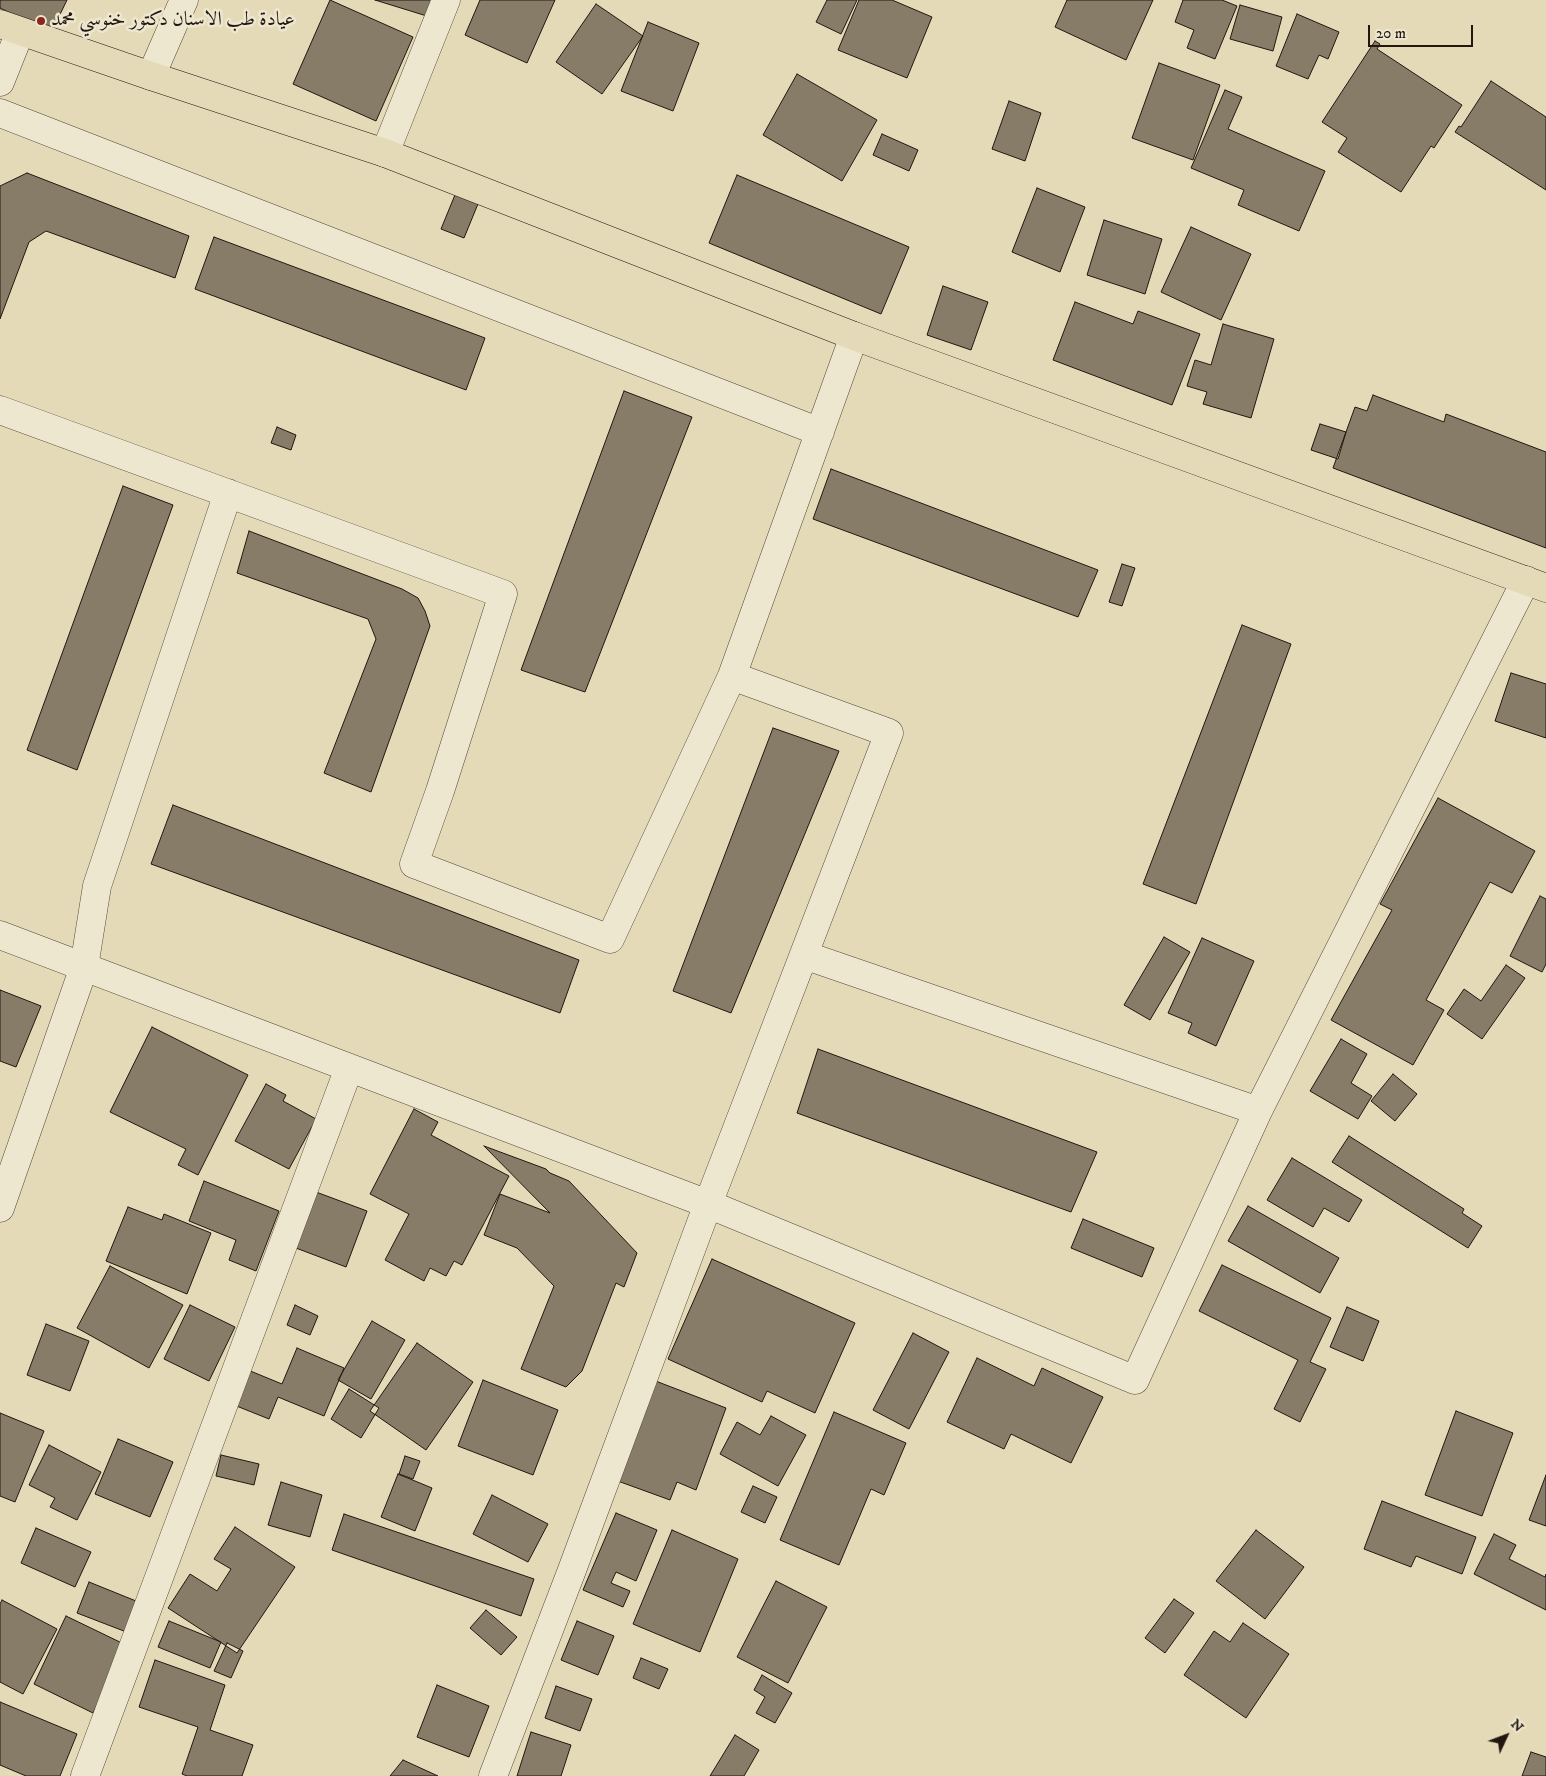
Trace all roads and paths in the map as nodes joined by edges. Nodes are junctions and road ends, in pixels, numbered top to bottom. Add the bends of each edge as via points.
1 (184, 0) edge
2 (446, 0) edge
3 (10, 28) edge
4 (151, 76) junction
5 (0, 82) edge
6 (0, 112) edge
7 (385, 153) junction
8 (854, 336) junction
9 (0, 410) edge
10 (820, 432) junction
11 (228, 493) junction
12 (1536, 584) edge
13 (732, 676) junction
14 (0, 936) edge
15 (804, 955) junction
16 (84, 967) junction
17 (349, 1068) junction
18 (1258, 1111) junction
19 (708, 1204) junction
20 (0, 1208) edge
21 (85, 1776) edge
22 (493, 1776) edge

1 - 4 street
2 - 7 street
3 - 4 main road
3 - 5 street
4 - 7 main road
6 - 10 street
7 - 8 main road
8 - 10 street
8 - 12 main road
9 - 11 street
10 - 13 street
11 - 13 street via 503,594 414,864 610,939
11 - 16 street via 97,886
12 - 18 street
13 - 15 street via 889,733
14 - 16 street
15 - 18 street
15 - 19 street
16 - 17 street
16 - 20 street
17 - 19 street
17 - 21 street
18 - 19 street via 1135,1380
19 - 22 street

